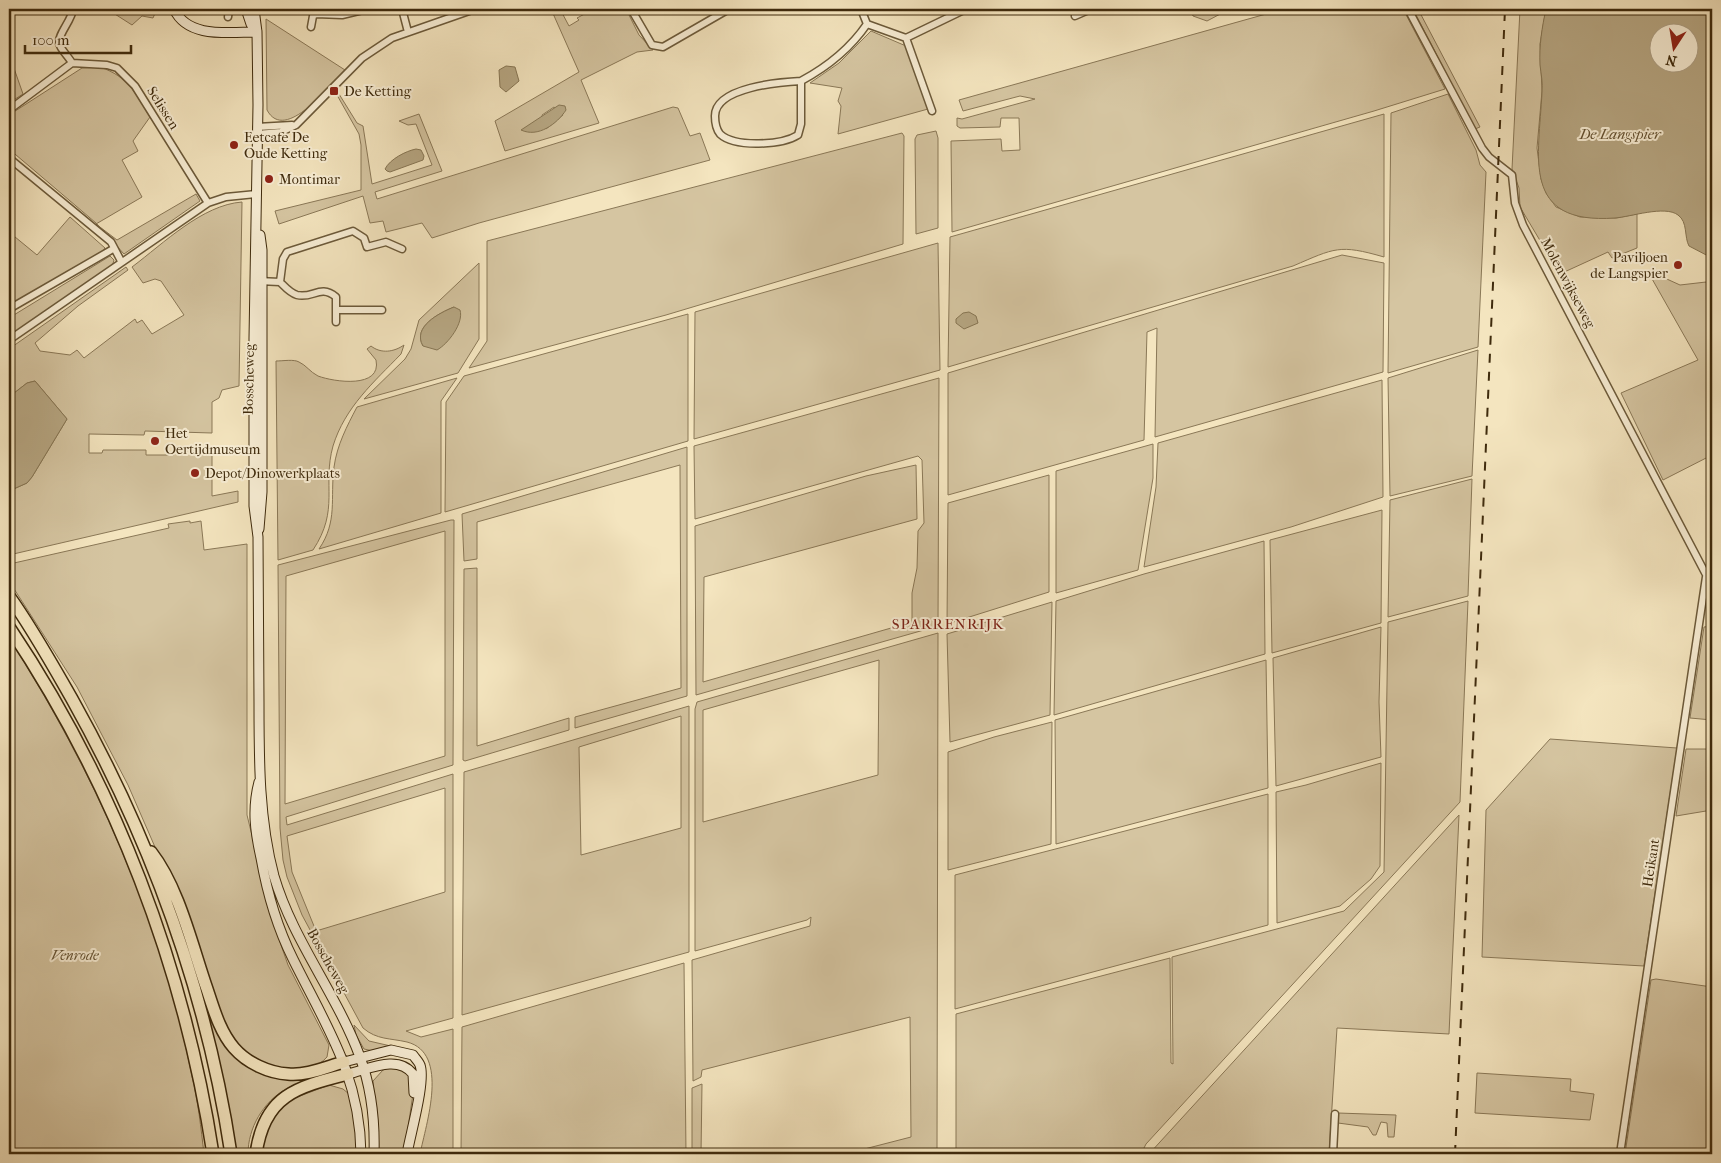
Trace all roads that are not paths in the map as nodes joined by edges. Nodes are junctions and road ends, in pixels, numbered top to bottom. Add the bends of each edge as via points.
1 (73, 9) edge
2 (174, 9) edge
3 (229, 9) edge
4 (246, 9) edge
5 (254, 9) edge
6 (367, 9) edge
7 (402, 9) edge
8 (475, 9) edge
9 (631, 9) edge
10 (729, 9) edge
11 (861, 9) edge
12 (966, 9) edge
13 (1090, 9) edge
14 (1408, 9) edge
15 (1075, 16) dead end
16 (228, 17) dead end
17 (866, 24) junction
18 (310, 27) dead end
19 (257, 32) junction
20 (408, 32) junction
21 (906, 38) junction
22 (72, 63) junction
23 (801, 81) junction
24 (9, 110) edge
25 (932, 111) dead end
26 (257, 131) junction
27 (9, 158) edge
28 (257, 194) junction
29 (208, 203) junction
30 (113, 249) junction
31 (402, 249) dead end
32 (122, 261) junction
33 (259, 281) junction
34 (280, 282) junction
35 (9, 309) edge
36 (336, 310) junction
37 (382, 310) dead end
38 (336, 322) dead end
39 (9, 340) edge
40 (1706, 575) junction
41 (1712, 586) edge
42 (9, 596) edge
43 (9, 627) edge
44 (260, 780) junction
45 (142, 838) junction
46 (361, 1058) junction
47 (344, 1062) junction
48 (364, 1070) junction
49 (348, 1074) junction
50 (415, 1109) junction
51 (1335, 1114) dead end
52 (213, 1154) edge
53 (231, 1154) edge
54 (256, 1154) edge
55 (361, 1154) edge
56 (374, 1154) edge
57 (407, 1154) edge
58 (1333, 1154) edge
59 (1620, 1154) edge

1 - 22 street via 59,43
2 - 19 main road via 189,26 221,33
3 - 16 street
4 - 19 main road, Bosscheweg
5 - 19 main road, Bosscheweg
6 - 18 street via 342,15 316,14
7 - 20 street
8 - 20 street
9 - 10 street via 652,45 663,47
11 - 17 street
12 - 21 street
13 - 15 street
14 - 40 street, Molenwijkseweg via 1482,148 1512,175 1515,203 1523,225
17 - 21 street
17 - 23 street via 839,56
19 - 26 main road, Bosscheweg
20 - 26 street via 392,38 362,58 296,125 281,132
21 - 25 street
22 - 24 street
22 - 29 street, Selissen via 107,65 123,72
23 - 23 street via 800,130 792,139 748,143 720,134 714,123 718,105 739,92
26 - 28 main road, Bosscheweg
27 - 30 street via 111,242
28 - 29 street via 226,197
28 - 33 main road, Bosscheweg via 262,250
29 - 32 street
30 - 32 street
30 - 35 street
31 - 34 street via 386,242 367,247 364,238 353,231 287,252 282,259
32 - 39 street
33 - 34 street
33 - 44 main road, Bosscheweg via 254,506 258,536
34 - 36 street via 294,294 331,293 336,297
36 - 37 street
36 - 38 street
40 - 41 street, Molenwijkseweg
40 - 59 street, Heikant
42 - 45 highway via 40,643 106,760
43 - 52 highway via 93,770 148,900 170,962 195,1055
44 - 46 main road, Bosscheweg via 270,855 284,904
44 - 47 main road, Bosscheweg via 254,802 254,824 273,910 292,958 324,1016
45 - 47 highway via 161,864 216,1015 235,1049 251,1062 289,1075
45 - 53 highway via 198,1002
46 - 47 main road
46 - 48 main road, Bosscheweg
46 - 50 main road via 391,1050 413,1056 420,1065 422,1077
47 - 49 main road, Bosscheweg
48 - 49 main road
48 - 50 main road via 393,1063 409,1068 415,1082
48 - 56 main road, Bosscheweg via 373,1117
49 - 54 highway via 290,1093 276,1104 266,1117
49 - 55 main road, Bosscheweg via 359,1118
50 - 57 main road
51 - 58 street

